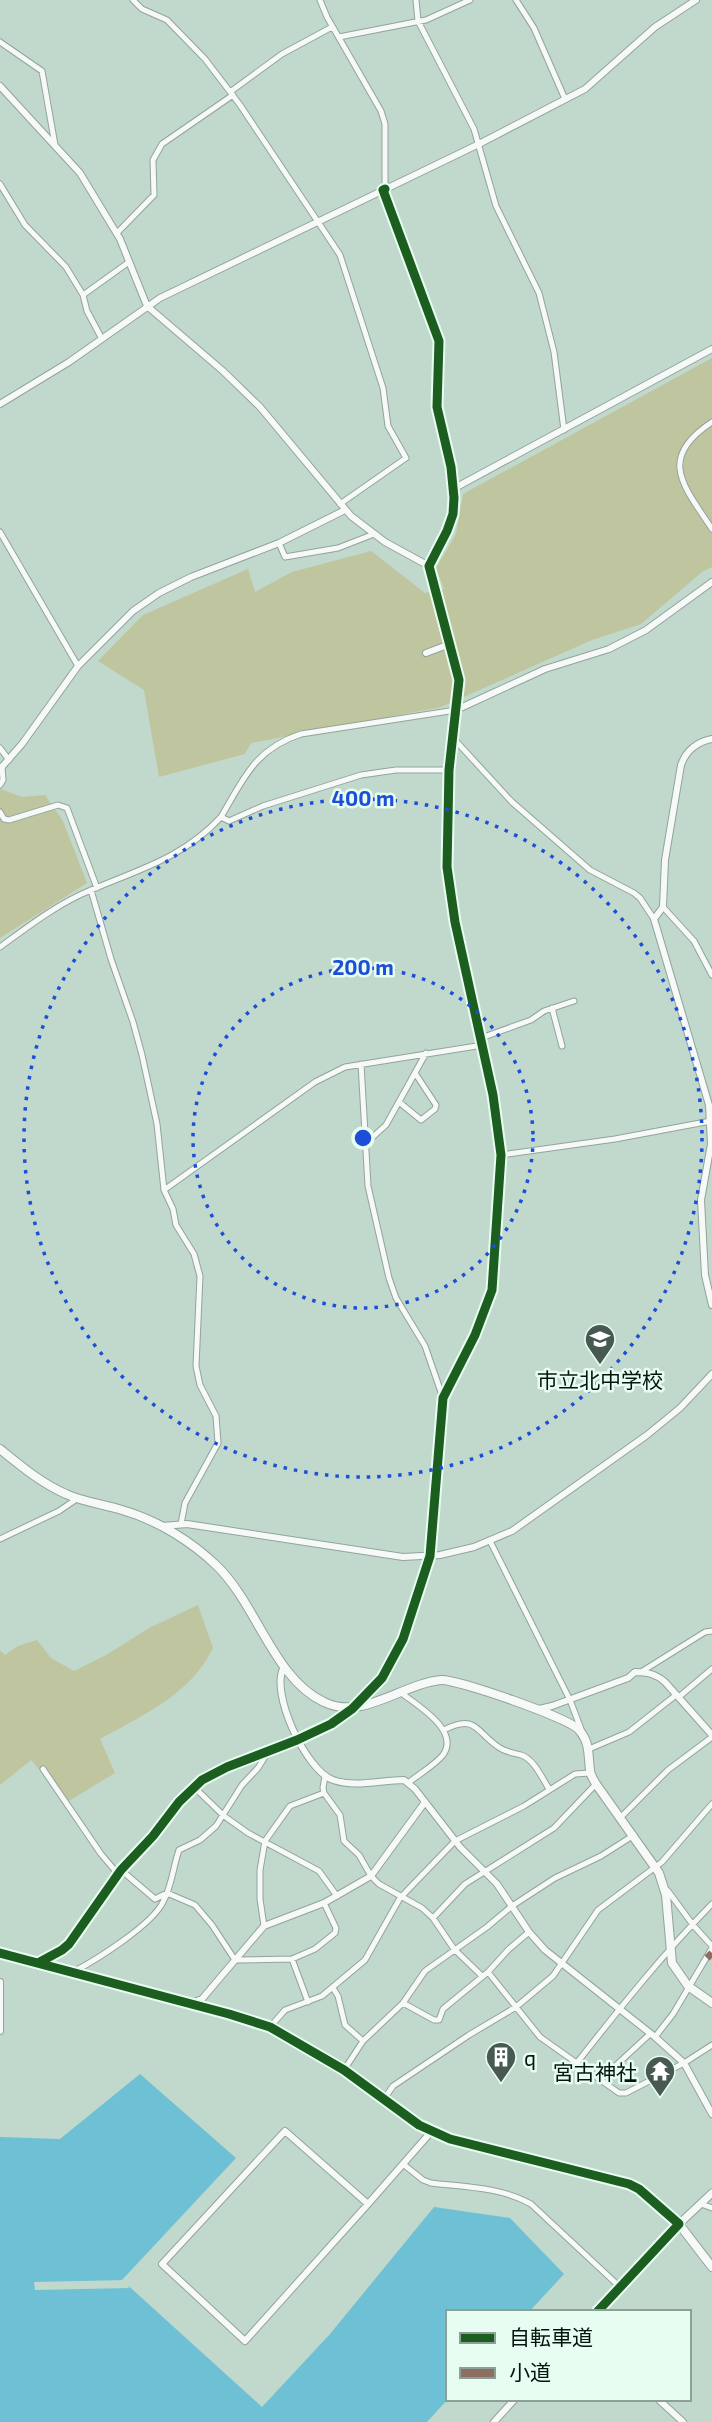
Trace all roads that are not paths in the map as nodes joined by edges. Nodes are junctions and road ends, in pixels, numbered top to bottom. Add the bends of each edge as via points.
1 (133, 0) edge
2 (320, 0) edge
3 (416, 0) edge
4 (468, 0) edge
5 (516, 0) edge
6 (696, 0) edge
7 (418, 21) junction
8 (332, 27) junction
9 (339, 37) junction
10 (0, 42) edge
11 (0, 86) edge
12 (231, 93) junction
13 (565, 99) junction
14 (479, 144) junction
15 (55, 145) junction
16 (0, 184) edge
17 (384, 190) junction
18 (316, 222) junction
19 (117, 233) junction
20 (130, 262) junction
21 (83, 295) junction
22 (148, 306) junction
23 (102, 339) junction
24 (712, 349) edge
25 (0, 404) edge
26 (712, 422) edge
27 (564, 430) junction
28 (453, 489) junction
29 (342, 507) junction
30 (712, 530) edge
31 (0, 532) edge
32 (374, 534) junction
33 (279, 543) junction
34 (429, 566) junction
35 (712, 582) edge
36 (450, 644) junction
37 (426, 653) dead end
38 (78, 666) junction
39 (456, 710) junction
40 (454, 739) junction
41 (712, 739) edge
42 (0, 748) edge
43 (9, 760) junction
44 (1, 768) edge
45 (449, 769) junction
46 (0, 785) edge
47 (0, 812) edge
48 (221, 817) junction
49 (94, 889) junction
50 (663, 907) junction
51 (654, 919) junction
52 (0, 947) edge
53 (712, 975) edge
54 (574, 1001) dead end
55 (552, 1008) junction
56 (482, 1042) junction
57 (562, 1046) dead end
58 (426, 1054) junction
59 (361, 1065) junction
60 (415, 1073) junction
61 (399, 1101) junction
62 (711, 1121) edge
63 (365, 1144) junction
64 (500, 1155) junction
65 (164, 1190) junction
66 (712, 1305) edge
67 (712, 1374) edge
68 (443, 1398) junction
69 (0, 1450) edge
70 (78, 1498) junction
71 (181, 1524) junction
72 (162, 1526) junction
73 (0, 1539) edge
74 (490, 1541) junction
75 (429, 1556) junction
76 (712, 1631) edge
77 (285, 1667) junction
78 (712, 1669) edge
79 (641, 1672) junction
80 (400, 1692) junction
81 (678, 1695) junction
82 (570, 1700) junction
83 (352, 1709) junction
84 (536, 1709) junction
85 (444, 1730) junction
86 (582, 1732) junction
87 (712, 1736) edge
88 (298, 1740) junction
89 (269, 1749) junction
90 (589, 1749) junction
91 (43, 1769) dead end
92 (590, 1773) junction
93 (325, 1776) junction
94 (408, 1783) junction
95 (596, 1784) junction
96 (194, 1787) junction
97 (549, 1789) junction
98 (324, 1793) junction
99 (425, 1802) junction
100 (712, 1804) edge
101 (224, 1816) junction
102 (621, 1817) junction
103 (634, 1835) junction
104 (265, 1841) junction
105 (455, 1842) junction
106 (656, 1867) junction
107 (484, 1870) junction
108 (119, 1872) junction
109 (371, 1876) junction
110 (663, 1883) junction
111 (167, 1893) junction
112 (337, 1896) junction
113 (400, 1898) junction
114 (324, 1903) junction
115 (712, 1904) edge
116 (512, 1906) junction
117 (433, 1918) junction
118 (692, 1925) junction
119 (264, 1926) junction
120 (529, 1932) junction
121 (712, 1947) edge
122 (454, 1949) junction
123 (669, 1949) junction
124 (0, 1953) edge
125 (292, 1959) junction
126 (235, 1960) junction
127 (38, 1963) junction
128 (563, 1964) junction
129 (73, 1972) junction
130 (488, 1972) junction
131 (482, 1976) junction
132 (0, 1982) edge
133 (688, 1986) junction
134 (333, 1988) junction
135 (308, 2002) junction
136 (403, 2003) junction
137 (712, 2003) edge
138 (191, 2004) junction
139 (516, 2007) junction
140 (619, 2008) junction
141 (270, 2027) junction
142 (0, 2031) edge
143 (652, 2036) junction
144 (363, 2041) junction
145 (712, 2045) edge
146 (684, 2063) junction
147 (576, 2064) junction
148 (344, 2070) junction
149 (600, 2080) junction
150 (384, 2099) junction
151 (712, 2114) edge
152 (430, 2132) junction
153 (404, 2164) junction
154 (712, 2193) edge
155 (368, 2204) junction
156 (701, 2204) junction
157 (712, 2208) edge
158 (679, 2224) junction
159 (712, 2267) edge
160 (620, 2287) junction
161 (599, 2310) edge
162 (513, 2401) edge
163 (660, 2401) edge
164 (494, 2422) edge
165 (683, 2422) edge

1 - 12 street via 167,20
2 - 8 street
3 - 7 street
4 - 7 street
5 - 13 street via 539,38
6 - 13 street via 655,27 585,89
7 - 9 street
7 - 14 street
8 - 9 street
8 - 12 street via 282,54
9 - 17 street via 385,124
10 - 15 street via 42,71
11 - 15 street
12 - 18 street
12 - 19 street via 162,144 153,160 156,190 152,200
13 - 14 street
14 - 17 street
14 - 27 street via 496,206 542,302 555,352
15 - 19 street via 80,173
16 - 21 street via 25,225 66,267
17 - 18 street
17 - 28 street via 438,332 437,407
18 - 22 street
18 - 29 street via 340,255 383,388 388,426 406,458
19 - 20 street
20 - 21 street
20 - 22 street
21 - 23 street
22 - 23 street
22 - 29 street via 260,407
23 - 25 street
24 - 27 street
26 - 30 street via 686,442 678,462 693,501
27 - 28 street
28 - 34 street via 453,514
29 - 32 street
29 - 33 street
31 - 38 street
32 - 33 street via 338,548 285,557
32 - 34 street
33 - 38 street via 159,593 133,611
34 - 36 street
35 - 39 street via 646,630 609,649 545,669
36 - 37 street
36 - 39 street via 458,680
38 - 43 street
39 - 40 street
39 - 48 street via 284,740 264,752 250,769
40 - 45 street
40 - 51 street via 512,802 590,870 634,892
41 - 50 street via 697,744 681,765 665,860
42 - 43 street
43 - 44 street
44 - 46 street
45 - 48 street via 361,775 229,821
45 - 56 street via 447,867
47 - 49 street via 9,820 58,805 67,808
48 - 49 street via 183,850
49 - 52 street via 37,919
49 - 65 street via 142,1055 157,1124
50 - 51 street
50 - 53 street via 694,941
51 - 62 street
54 - 55 street
55 - 56 street
55 - 57 street
56 - 58 street
56 - 64 street
58 - 59 street
58 - 60 street
59 - 63 street
59 - 65 street via 345,1067 315,1082
60 - 61 street
60 - 61 street via 435,1109 421,1120
61 - 63 street via 383,1130
62 - 64 street
62 - 66 street via 701,1200 705,1275
63 - 68 street via 368,1186 389,1278 425,1346
64 - 68 street via 492,1290
65 - 71 street via 176,1225 197,1262 201,1287 196,1366 218,1432 218,1443 185,1503
67 - 74 street via 647,1435 523,1524
68 - 75 street
69 - 70 main road via 52,1488
70 - 72 main road
70 - 73 street
71 - 72 street
71 - 75 street via 377,1555
72 - 77 main road via 230,1580
74 - 75 street
74 - 82 street
75 - 83 street via 403,1639 382,1678
76 - 79 street
77 - 83 main road via 312,1696
77 - 88 street via 281,1689
78 - 81 street
79 - 81 street via 656,1675
79 - 82 street
80 - 83 main road
80 - 84 main road via 446,1680
80 - 85 street via 436,1718
81 - 87 street
81 - 90 street via 629,1732
82 - 84 street
82 - 86 street
83 - 88 street
84 - 86 main road via 572,1723
85 - 94 street via 444,1753
85 - 97 street via 474,1724 503,1750 528,1758
86 - 90 main road
87 - 102 street via 668,1770
88 - 89 street
88 - 93 street
89 - 96 street
89 - 101 street
90 - 92 main road
91 - 108 street via 101,1854
92 - 95 main road
92 - 97 street via 575,1774
93 - 94 street via 342,1782
93 - 98 street
94 - 99 street
95 - 102 main road
95 - 107 street via 554,1828
96 - 101 street
96 - 108 street
97 - 105 street
98 - 104 street via 290,1806
98 - 109 street via 340,1815 344,1841
99 - 105 street
99 - 109 street
100 - 106 street
101 - 104 street
101 - 111 street via 207,1836 179,1850
102 - 103 main road
103 - 106 main road
103 - 116 street
104 - 112 street via 319,1871
104 - 119 street via 260,1870
105 - 107 street
105 - 113 street
106 - 110 main road
106 - 128 street via 598,1910
107 - 116 street
107 - 117 street
108 - 111 street via 155,1899
108 - 127 street via 69,1944
109 - 112 street
109 - 113 street
110 - 118 street
110 - 123 main road
111 - 126 street via 195,1905
111 - 129 street via 152,1917
112 - 114 street
113 - 117 street
113 - 134 street via 365,1960
114 - 119 street
114 - 125 street via 335,1934
115 - 118 street
116 - 120 street
116 - 122 street
117 - 122 street
118 - 121 street
118 - 123 street
119 - 126 street
120 - 128 street
120 - 130 street
121 - 133 street
122 - 131 street
122 - 136 street via 425,1972
123 - 133 main road via 672,1964
123 - 140 street
124 - 127 street
125 - 126 street
125 - 135 street
126 - 138 street via 202,1999
127 - 129 street
128 - 139 street
128 - 140 street
129 - 138 street
130 - 131 street
130 - 139 street
131 - 136 street via 443,2009 439,2020
132 - 142 street
133 - 137 main road
133 - 143 street via 673,2014
134 - 135 street
134 - 144 street via 345,2025
135 - 141 street via 285,2010
136 - 144 street
138 - 141 street
139 - 147 street via 540,2037
139 - 150 street via 393,2086
140 - 143 street
140 - 147 street
141 - 148 street
143 - 146 street
143 - 149 street
144 - 148 street
145 - 146 street
146 - 149 street via 626,2093
146 - 151 street
147 - 149 street
148 - 150 street
150 - 152 street
152 - 153 street
152 - 158 street via 629,2184
153 - 155 street
153 - 160 street via 431,2183 517,2196
154 - 156 main road
155 - 155 street via 246,2341 162,2264 285,2131
156 - 157 street
156 - 158 main road
158 - 159 main road
158 - 160 street
160 - 161 street
162 - 164 street
163 - 165 street

